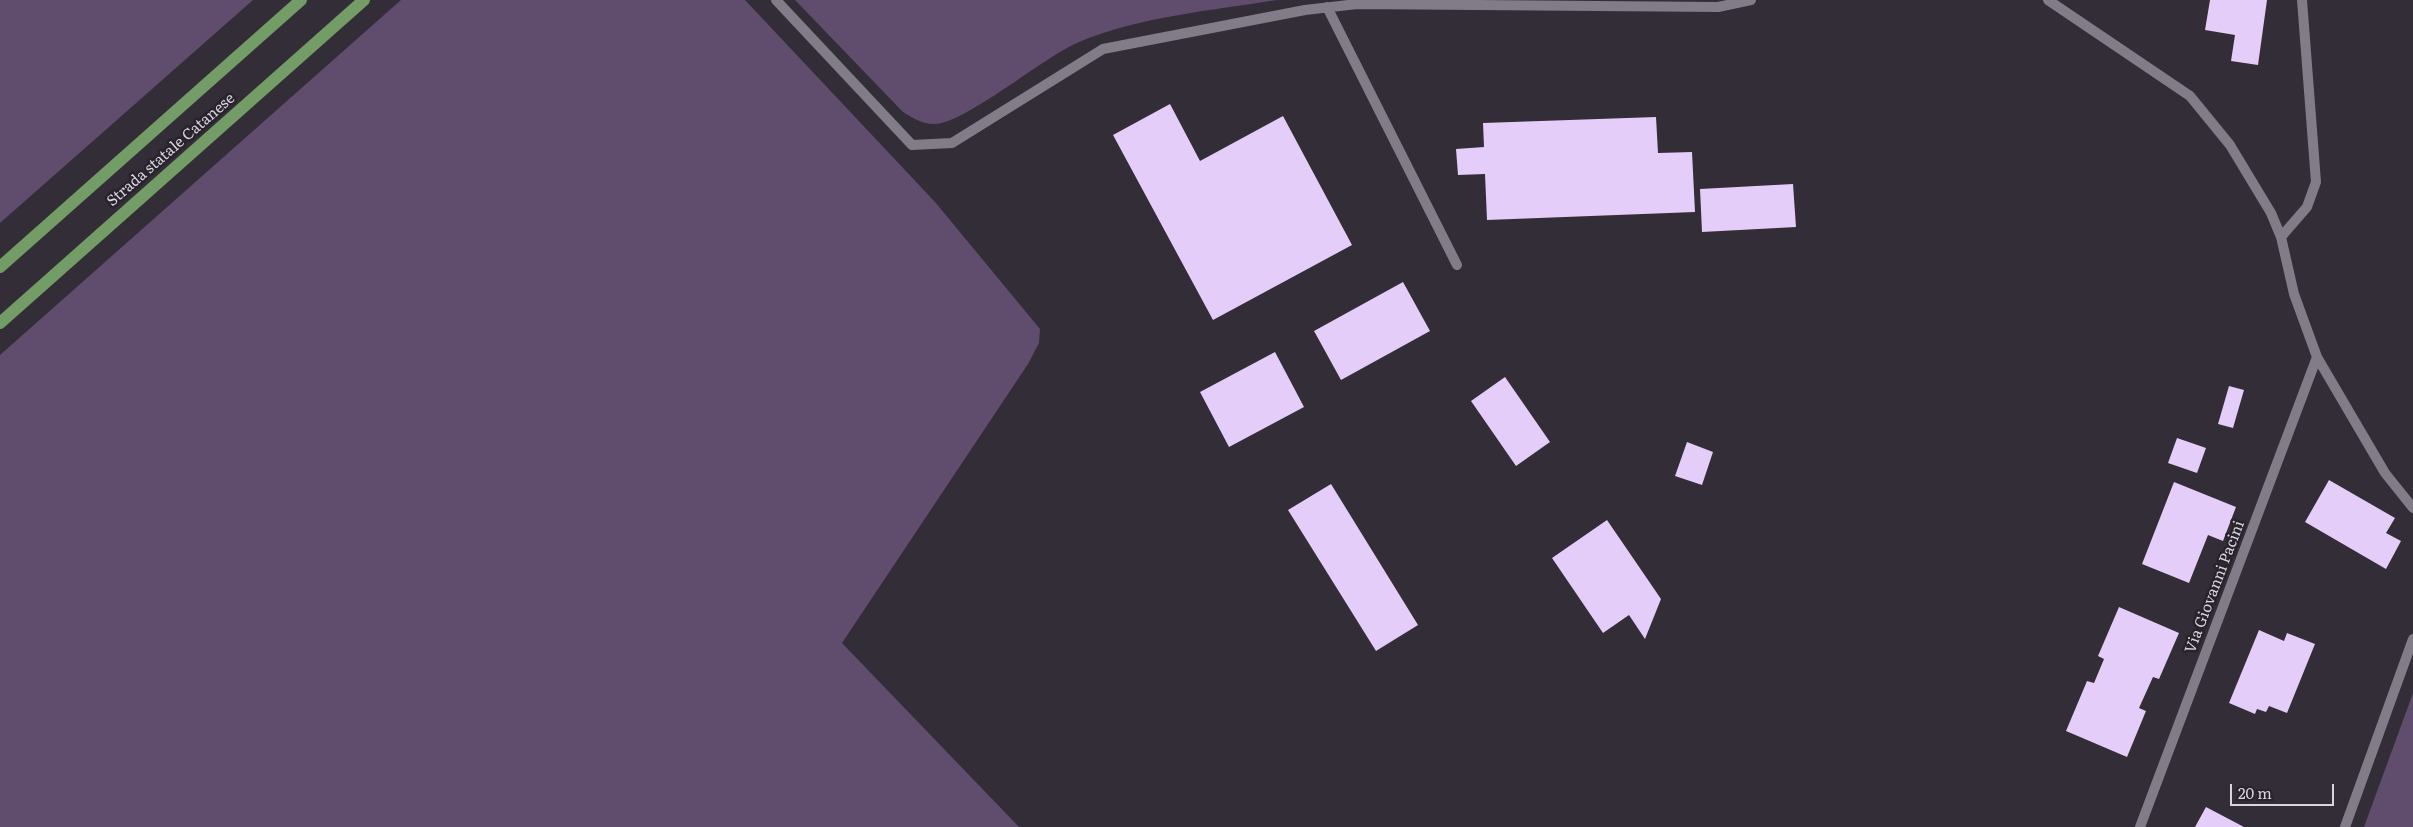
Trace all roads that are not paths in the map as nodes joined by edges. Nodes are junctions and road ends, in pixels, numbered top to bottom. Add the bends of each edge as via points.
1 (301, 0) edge
2 (364, 0) edge
3 (776, 0) edge
4 (1751, 0) edge
5 (2048, 0) edge
6 (2302, 0) edge
7 (1356, 2) edge
8 (1327, 7) junction
9 (2281, 237) junction
10 (1457, 265) dead end
11 (0, 267) edge
12 (0, 323) edge
13 (2317, 357) junction
14 (2413, 508) edge
15 (2413, 639) edge
16 (2140, 827) edge
17 (2345, 827) edge

1 - 11 main road, Strada statale Catanese
2 - 12 main road, Strada statale Catanese
3 - 8 street via 912,145 952,143 1103,49
4 - 7 street via 1718,6
5 - 9 street via 2190,96 2230,145 2271,213
6 - 9 street via 2316,182 2307,207
7 - 8 street
8 - 10 street
9 - 13 street via 2294,294
13 - 14 street via 2385,473
13 - 16 street, Via Giovanni Pacini
15 - 17 street

